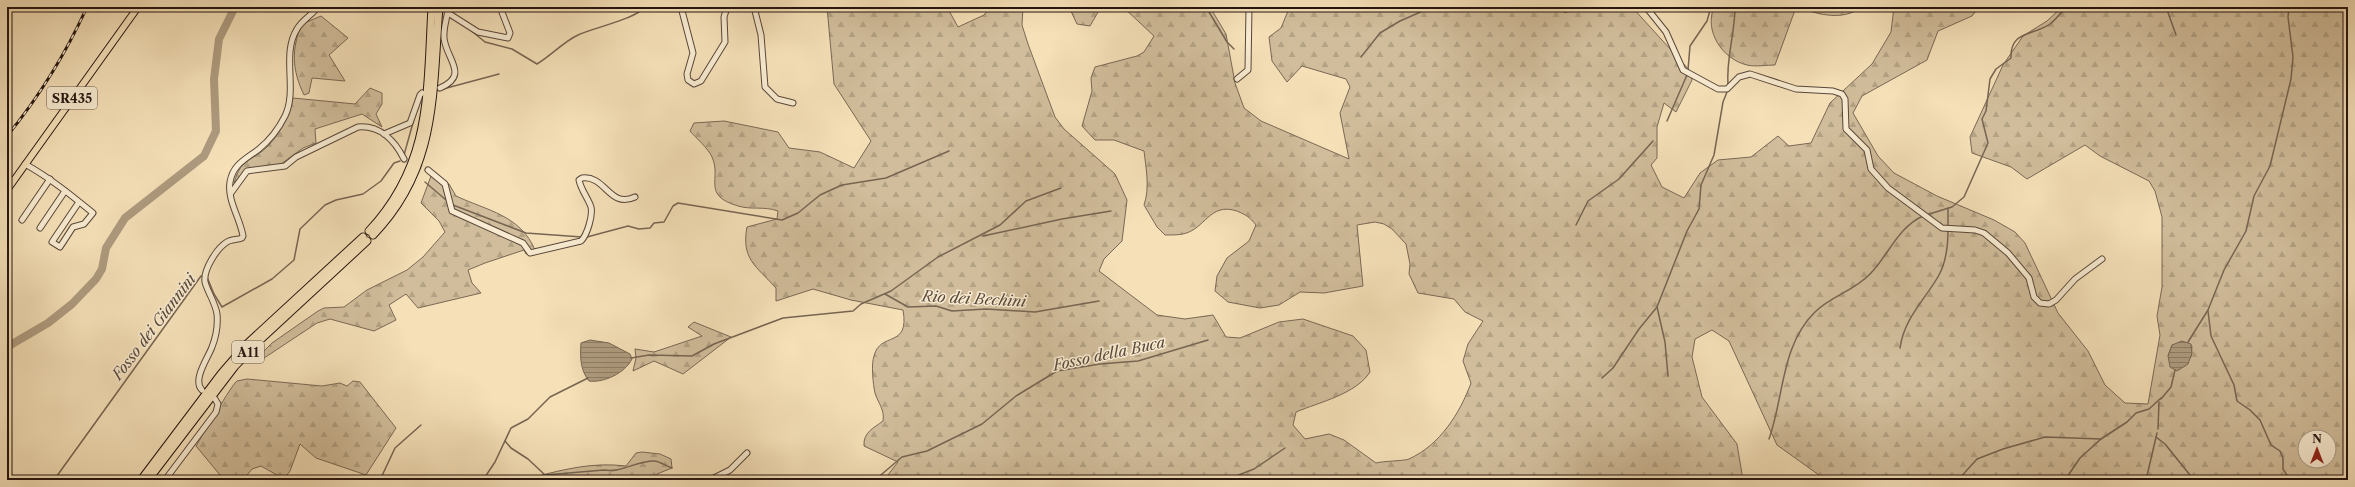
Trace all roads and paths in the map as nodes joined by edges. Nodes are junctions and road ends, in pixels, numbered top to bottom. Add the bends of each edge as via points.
1 (138, 7) edge
2 (318, 7) edge
3 (432, 7) edge
4 (439, 7) edge
5 (448, 7) edge
6 (500, 7) edge
7 (681, 7) edge
8 (727, 7) edge
9 (754, 7) edge
10 (1249, 7) edge
11 (1646, 7) edge
12 (448, 13) junction
13 (1237, 79) dead end
14 (440, 88) dead end
15 (422, 94) dead end
16 (794, 103) dead end
17 (384, 134) junction
18 (404, 159) tunnel mouth
19 (25, 164) junction
20 (428, 170) tunnel mouth
21 (50, 179) junction
22 (7, 190) edge
23 (65, 190) junction
24 (231, 193) junction
25 (635, 197) dead end
26 (79, 202) junction
27 (22, 220) dead end
28 (40, 228) dead end
29 (2102, 259) dead end
30 (202, 390) dead end
31 (215, 398) dead end
32 (747, 453) dead end
33 (141, 480) edge
34 (148, 480) edge
35 (165, 480) edge
36 (710, 480) edge

1 - 19 main road, SR435
2 - 24 street via 294,34 286,114 270,138 240,162 230,183
3 - 4 highway via 427,98 419,143 397,194 371,233 390,214 408,187 428,135
5 - 12 street
6 - 12 street via 510,33 508,38 478,32
7 - 8 street via 693,53 687,74 688,80 694,84 701,81 725,42 724,17
9 - 16 street via 762,36 765,87 777,99
10 - 13 street via 1248,70
11 - 29 street via 1666,32 1683,70 1718,89 1727,89 1739,77 1750,74 1796,89 1833,91 1842,94 1845,99 1846,129 1868,150 1871,170 1888,188 1942,228 1984,233 2008,253 2029,278 2034,297 2040,303 2047,304 2056,300 2075,279
12 - 14 street via 444,21 444,40 455,75 451,82
15 - 17 street via 410,123
17 - 18 street via 400,149
17 - 24 street via 370,127 358,127 296,157 284,166 247,171
19 - 21 street
19 - 22 main road, SR435
20 - 25 street via 445,184 452,211 523,243 530,253 581,241 585,237 591,207 580,188 579,180 582,178 596,180 617,199 628,200
21 - 23 street
21 - 27 street
23 - 26 street
23 - 28 street
24 - 30 street via 243,236 228,241 221,247 206,274 207,288 217,312 217,322 212,348 199,379
26 - 26 street via 93,213 84,224 73,227 60,247 52,242
31 - 35 street via 218,404 216,412
32 - 36 street via 730,470
33 - 34 highway, A11 via 221,374 247,344 365,239 245,356

